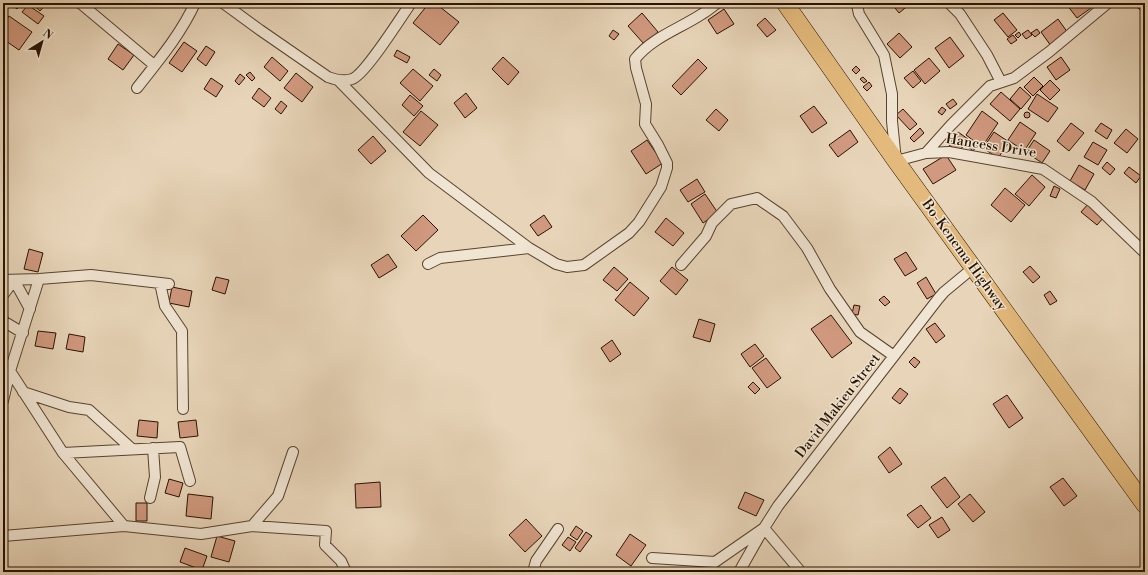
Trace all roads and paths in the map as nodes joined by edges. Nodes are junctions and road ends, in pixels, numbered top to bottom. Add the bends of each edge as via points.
1 (80, 3) edge
2 (195, 3) edge
3 (223, 3) edge
4 (411, 3) edge
5 (717, 3) edge
6 (786, 3) edge
7 (949, 3) edge
8 (1108, 3) edge
9 (857, 5) dead end
10 (154, 65) junction
11 (338, 81) junction
12 (1001, 82) junction
13 (137, 88) dead end
14 (926, 152) junction
15 (896, 161) junction
16 (529, 248) junction
17 (1145, 253) edge
18 (428, 264) dead end
19 (681, 265) dead end
20 (973, 268) junction
21 (39, 279) junction
22 (3, 280) edge
23 (14, 280) junction
24 (3, 295) edge
25 (30, 309) junction
26 (3, 319) edge
27 (23, 333) junction
28 (894, 356) junction
29 (10, 371) junction
30 (23, 392) junction
31 (3, 401) edge
32 (183, 409) dead end
33 (153, 448) junction
34 (132, 449) junction
35 (293, 452) dead end
36 (63, 453) junction
37 (190, 480) dead end
38 (150, 498) dead end
39 (1145, 504) edge
40 (124, 526) junction
41 (252, 526) junction
42 (764, 528) junction
43 (558, 529) dead end
44 (3, 536) edge
45 (652, 558) dead end
46 (346, 572) edge
47 (532, 572) edge
48 (739, 572) edge
49 (801, 572) edge

1 - 10 street
2 - 10 street via 189,16
3 - 11 street via 328,77
4 - 11 street via 359,76
5 - 16 street via 668,32 635,58 646,104 646,124 667,163 661,187 639,222 629,233 584,265 567,267 556,264
6 - 15 highway, Bo-Kenema Highway
7 - 12 street via 960,14
8 - 12 street via 1014,78
9 - 15 street via 859,14 884,55 892,94
10 - 13 street
11 - 16 street via 429,173
12 - 14 street via 990,86
14 - 15 street, Hancess Drive
14 - 17 street, Hancess Drive via 949,152 1043,169 1092,202
15 - 20 highway, Bo-Kenema Highway
16 - 18 street via 440,258
19 - 28 street via 706,236 712,223 731,204 757,198 783,216 807,248 830,289 860,332
20 - 28 street, David Makieu Street via 941,295
20 - 39 highway, Bo-Kenema Highway
21 - 23 street
21 - 25 street
21 - 32 street via 91,275 165,283 165,306 182,331
22 - 23 street
23 - 24 street
23 - 25 street
25 - 27 street
26 - 27 street
27 - 29 street
28 - 42 street, David Makieu Street via 778,506
29 - 30 street
29 - 31 street
30 - 34 street via 69,407 89,410
30 - 36 street
33 - 34 street
33 - 37 street via 180,447
33 - 38 street via 154,477
34 - 36 street
35 - 41 street via 278,496
36 - 40 street
40 - 41 street via 202,534
40 - 44 street
41 - 46 street via 326,531 325,546 341,561
42 - 45 street via 715,562
42 - 48 street, David Makieu Street
42 - 49 street
43 - 47 street

